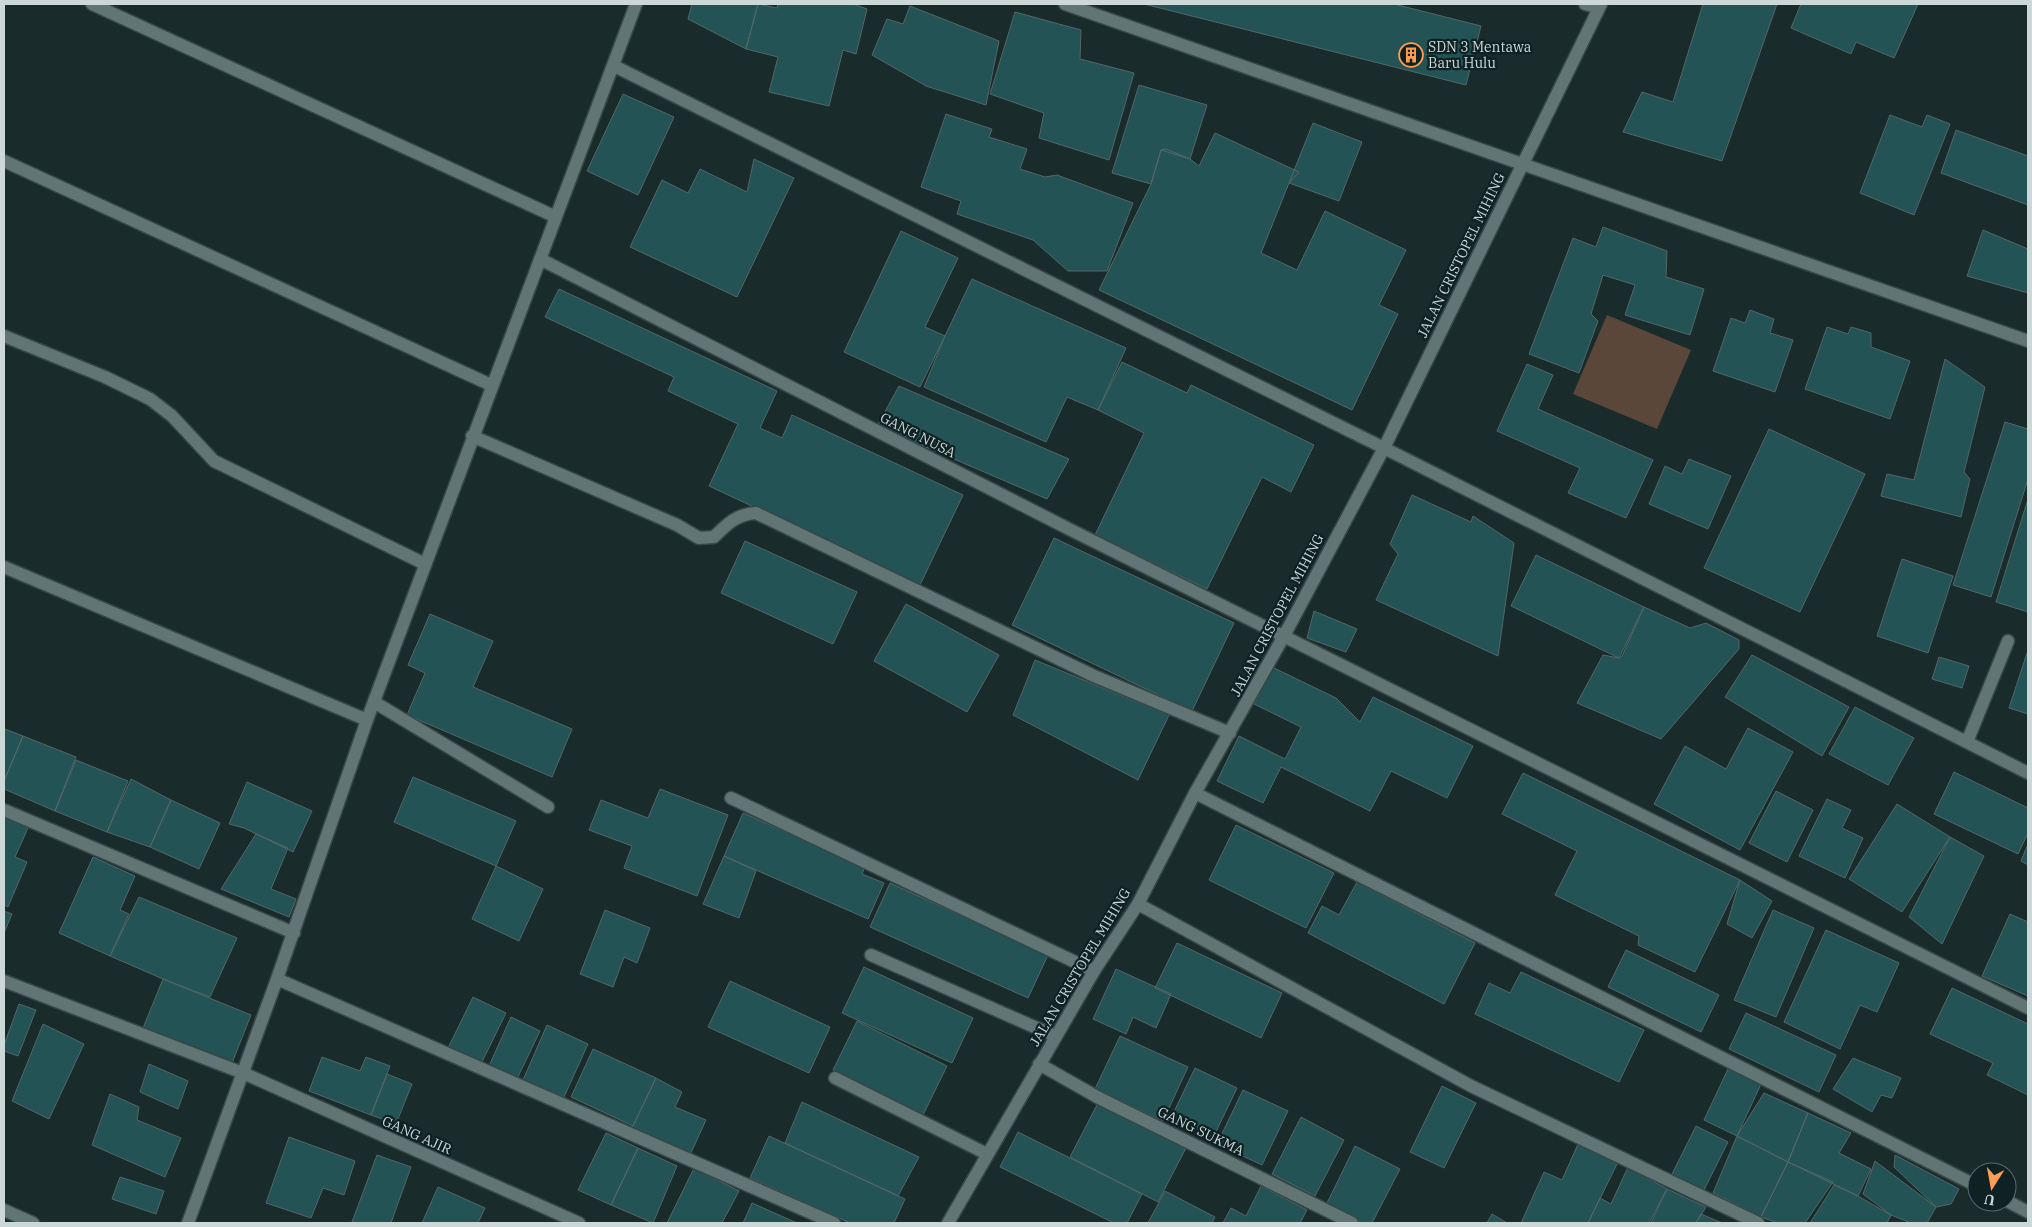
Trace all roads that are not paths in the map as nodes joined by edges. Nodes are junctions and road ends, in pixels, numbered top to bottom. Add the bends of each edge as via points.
1 (92, 4) edge
2 (636, 4) edge
3 (1065, 4) edge
4 (1585, 4) edge
5 (1600, 6) edge
6 (614, 66) junction
7 (4, 161) edge
8 (1522, 164) junction
9 (556, 217) junction
10 (540, 259) junction
11 (4, 336) edge
12 (2028, 341) edge
13 (491, 385) junction
14 (472, 436) junction
15 (1384, 448) junction
16 (425, 564) junction
17 (4, 567) edge
18 (1284, 636) junction
19 (2008, 641) dead end
20 (374, 702) junction
21 (367, 720) junction
22 (1230, 734) junction
23 (1967, 742) junction
24 (2028, 773) edge
25 (1196, 793) junction
26 (731, 798) dead end
27 (548, 807) dead end
28 (4, 810) edge
29 (1138, 904) junction
30 (294, 932) junction
31 (871, 955) dead end
32 (1094, 971) junction
33 (277, 979) junction
34 (4, 981) edge
35 (2028, 1008) edge
36 (1055, 1036) junction
37 (1039, 1064) junction
38 (243, 1073) junction
39 (835, 1078) dead end
40 (987, 1154) junction
41 (1967, 1181) edge
42 (4, 1210) edge
43 (951, 1222) edge
44 (33, 1223) edge
45 (188, 1223) edge
46 (579, 1223) edge
47 (834, 1223) edge
48 (1352, 1223) edge
49 (1758, 1223) edge

1 - 9 street
2 - 6 street
3 - 8 street
4 - 5 street
5 - 8 street, JALAN CRISTOPEL MIHING
6 - 9 street
6 - 15 street
7 - 13 street
8 - 12 street
8 - 15 street, JALAN CRISTOPEL MIHING
9 - 10 street
10 - 13 street
10 - 18 street, GANG NUSA
11 - 16 street via 150,399 172,416 214,460
13 - 14 street
14 - 16 street
14 - 22 street via 677,525 699,538 714,537 743,514 756,513 1094,676
15 - 18 street, JALAN CRISTOPEL MIHING
15 - 23 street
16 - 20 street
17 - 21 street
18 - 22 street, JALAN CRISTOPEL MIHING
18 - 35 street, GANG NUSA
19 - 23 street
20 - 21 street
20 - 27 street
21 - 30 street
22 - 25 street, JALAN CRISTOPEL MIHING
23 - 24 street
25 - 29 street, JALAN CRISTOPEL MIHING
25 - 41 street
26 - 32 street
28 - 30 street
29 - 32 street, JALAN CRISTOPEL MIHING
29 - 49 street via 1470,1086
30 - 33 street
31 - 36 street
32 - 36 street, JALAN CRISTOPEL MIHING
33 - 38 street
33 - 47 street
34 - 38 street, GANG AJIR
36 - 37 street, JALAN CRISTOPEL MIHING
37 - 40 street, JALAN CRISTOPEL MIHING
37 - 48 street, GANG SUKMA via 1099,1098
38 - 45 street
38 - 46 street, GANG AJIR
39 - 40 street
40 - 43 street, JALAN CRISTOPEL MIHING
42 - 44 street

